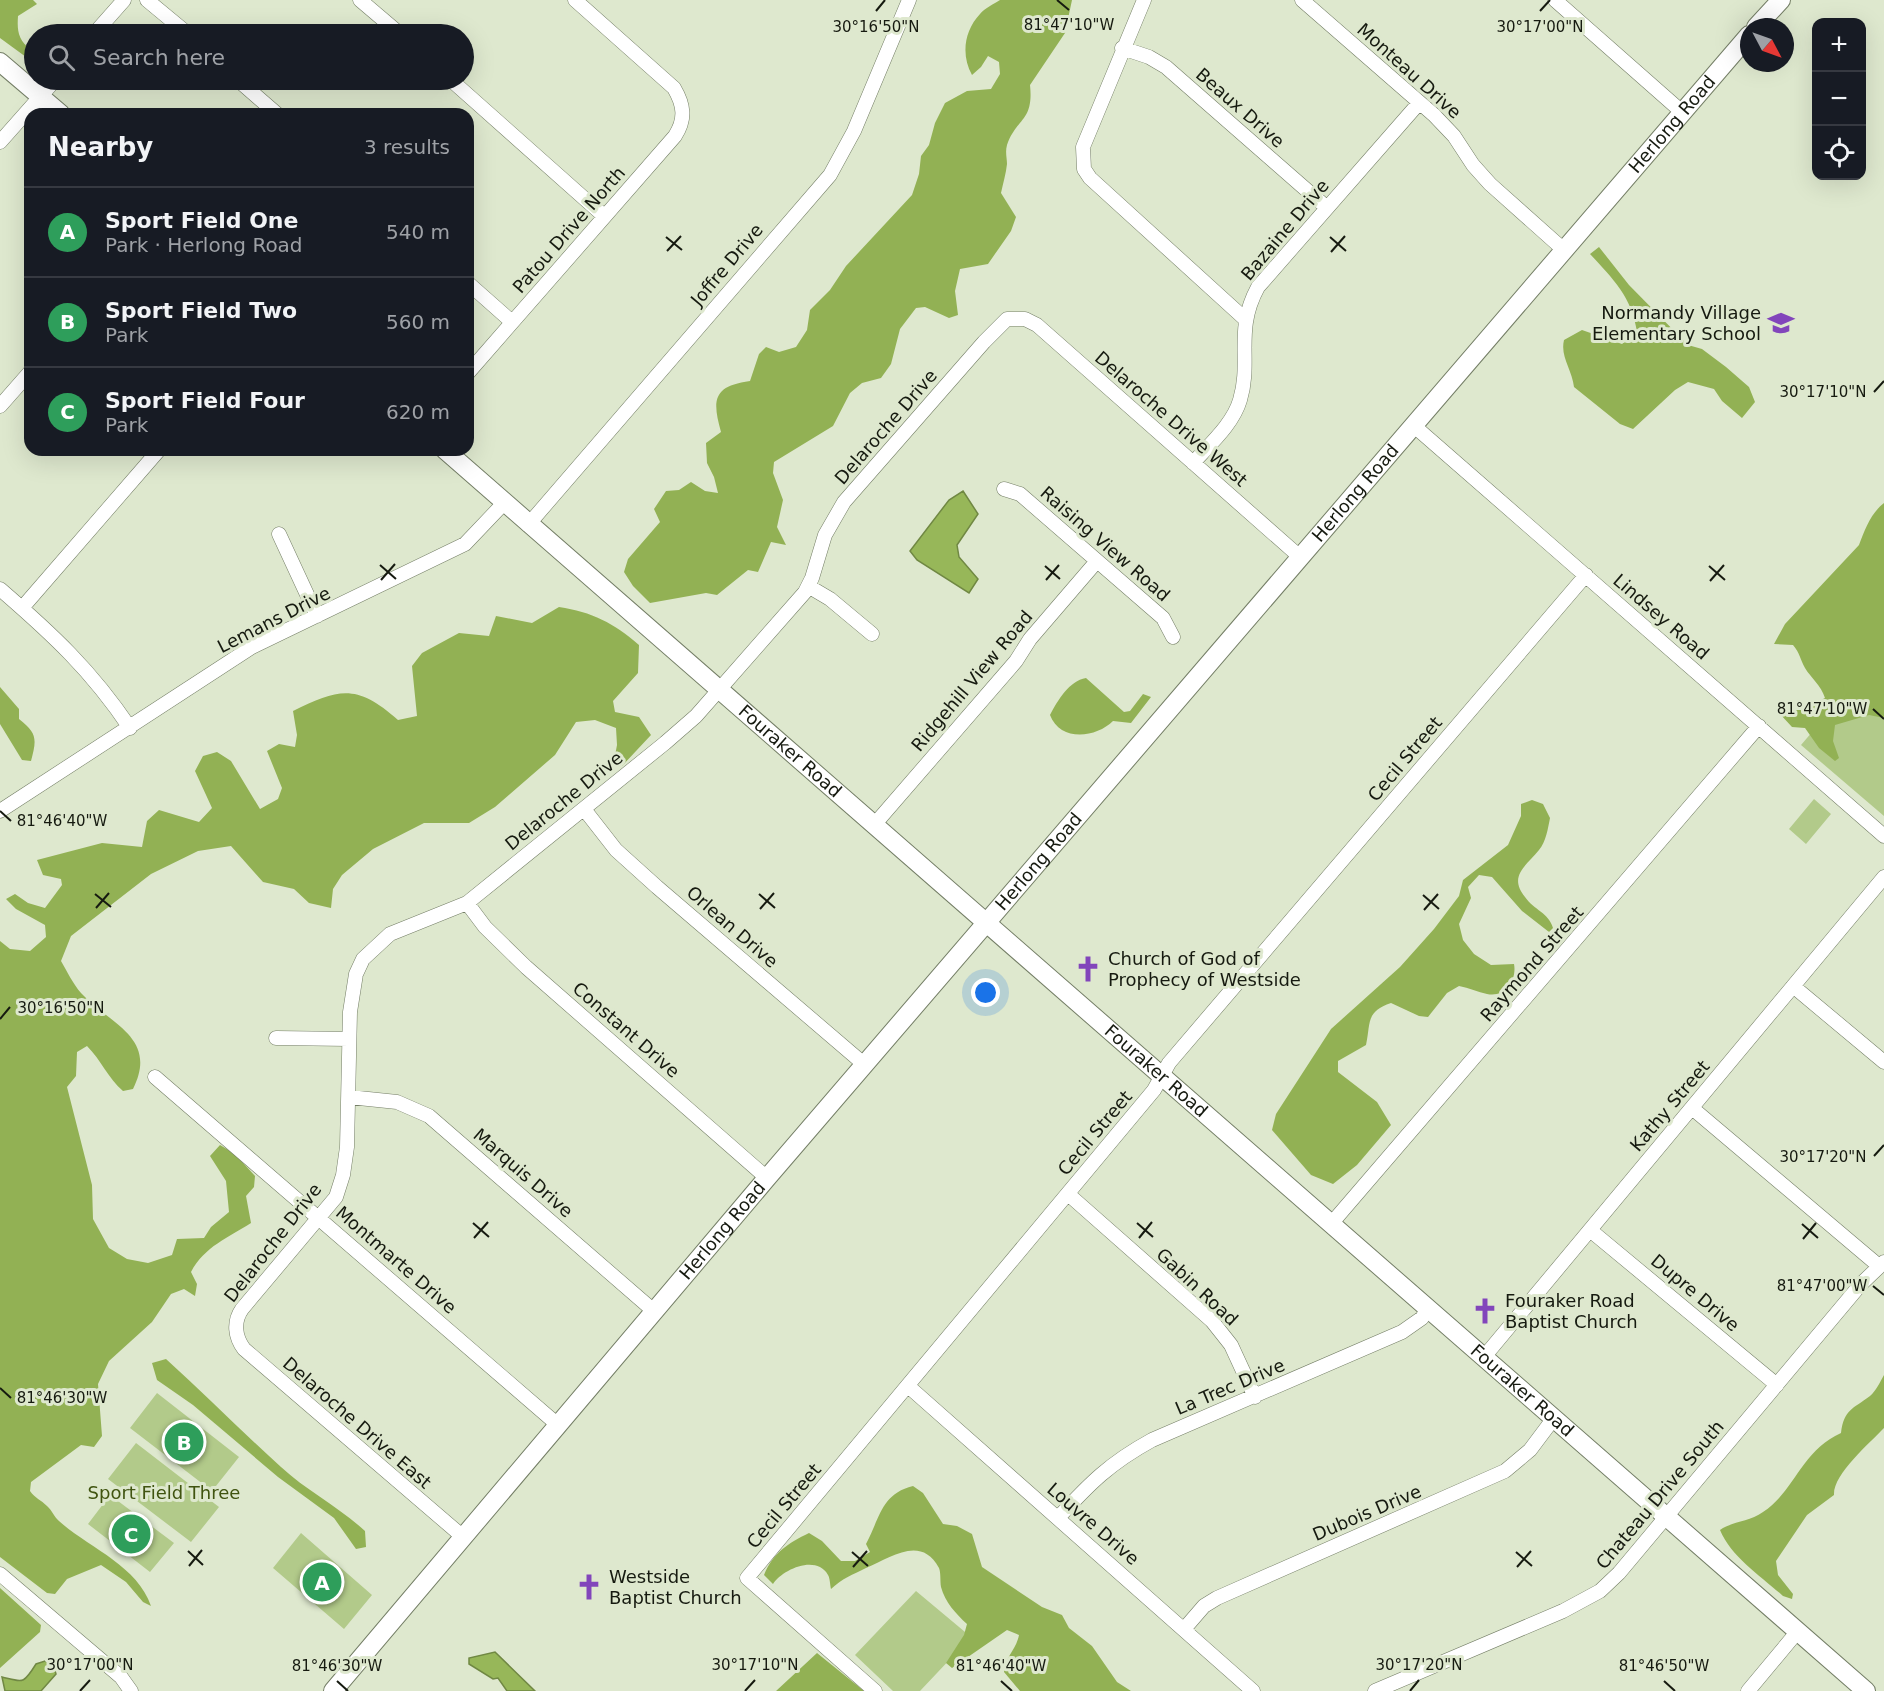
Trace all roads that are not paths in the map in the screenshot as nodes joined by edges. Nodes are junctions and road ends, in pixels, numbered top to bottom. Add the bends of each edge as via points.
1 (124, 0) edge
2 (147, 0) edge
3 (360, 0) edge
4 (575, 0) edge
5 (909, 0) edge
6 (1144, 0) edge
7 (1302, 0) edge
8 (1555, 0) edge
9 (1780, 0) edge
10 (1764, 18) edge
11 (103, 24) edge
12 (176, 24) edge
13 (388, 24) edge
14 (1740, 45) edge
15 (1122, 48) junction
16 (0, 62) edge
17 (24, 82) edge
18 (33, 90) edge
19 (46, 90) edge
20 (249, 90) edge
21 (462, 90) edge
22 (40, 96) junction
23 (1419, 103) junction
24 (30, 108) edge
25 (54, 108) edge
26 (270, 108) edge
27 (1682, 112) junction
28 (24, 114) edge
29 (0, 142) edge
30 (1326, 207) junction
31 (604, 216) junction
32 (1564, 250) junction
33 (474, 289) edge
34 (1014, 318) joint
35 (1245, 319) junction
36 (512, 322) junction
37 (474, 366) edge
38 (24, 379) edge
39 (0, 406) edge
40 (1413, 425) junction
41 (154, 456) edge
42 (451, 456) edge
43 (1193, 463) junction
44 (1004, 489) dead end
45 (504, 503) junction
46 (528, 525) junction
47 (279, 534) dead end
48 (1300, 556) junction
49 (1097, 561) junction
50 (1586, 575) junction
51 (808, 586) junction
52 (0, 589) edge
53 (22, 608) junction
54 (317, 616) junction
55 (872, 634) dead end
56 (1173, 637) dead end
57 (719, 689) junction
58 (1759, 726) junction
59 (130, 728) junction
60 (584, 809) junction
61 (0, 811) edge
62 (874, 825) junction
63 (1884, 836) edge
64 (1884, 877) edge
65 (467, 903) junction
66 (987, 924) junction
67 (1793, 986) junction
68 (276, 1038) dead end
69 (349, 1039) junction
70 (1884, 1062) edge
71 (865, 1065) junction
72 (155, 1077) dead end
73 (1162, 1077) junction
74 (349, 1097) junction
75 (1692, 1108) junction
76 (767, 1178) junction
77 (1068, 1194) junction
78 (319, 1217) junction
79 (1331, 1224) junction
80 (1590, 1230) junction
81 (1882, 1264) edge
82 (1428, 1308) junction
83 (655, 1312) junction
84 (236, 1332) joint
85 (1484, 1357) junction
86 (1777, 1384) junction
87 (908, 1386) junction
88 (1255, 1396) junction
89 (1554, 1418) junction
90 (558, 1425) junction
91 (1667, 1517) junction
92 (1058, 1518) junction
93 (462, 1536) junction
94 (0, 1574) edge
95 (1185, 1629) junction
96 (1797, 1631) junction
97 (131, 1691) edge
98 (333, 1691) edge
99 (875, 1691) edge
100 (1253, 1691) edge
101 (1375, 1691) edge
102 (1748, 1691) edge
103 (1866, 1691) edge

1 - 11 street
2 - 12 street
3 - 13 street
4 - 31 street, Patou Drive North via 674,87 682,105 683,117 675,136
5 - 46 street, Joffre Drive via 854,131 830,175
6 - 15 street
7 - 23 street, Monteau Drive
8 - 27 street
9 - 10 street
14 - 27 street, Herlong Road
15 - 30 street, Beaux Drive via 1166,67
15 - 35 street via 1083,147 1084,169
16 - 17 street
18 - 22 street
19 - 22 street
20 - 26 street
21 - 31 street
22 - 24 street
22 - 25 street
23 - 30 street, Bazaine Drive
23 - 32 street, Monteau Drive via 1455,136 1490,184
27 - 32 street, Herlong Road
28 - 29 street
30 - 35 street, Bazaine Drive via 1264,278
31 - 36 street, Patou Drive North
32 - 40 street, Herlong Road
33 - 36 street
34 - 43 street, Delaroche Drive West via 1036,325
34 - 51 street, Delaroche Drive via 1007,319 984,342 844,502 825,535
35 - 43 street, Bazaine Drive via 1240,401 1232,417
36 - 37 street, Patou Drive North
38 - 39 street
40 - 48 street, Herlong Road
40 - 50 street, Lindsey Road
41 - 53 street
42 - 45 street, Fouraker Road
43 - 48 street, Delaroche Drive West
44 - 49 street, Raising View Road via 1020,494
45 - 46 street, Fouraker Road
45 - 54 street, Lemans Drive via 465,544
46 - 57 street, Fouraker Road
47 - 54 street
48 - 66 street, Herlong Road
49 - 56 street, Raising View Road via 1162,618
49 - 62 street, Ridgehill View Road
50 - 58 street, Lindsey Road
50 - 73 street, Cecil Street via 1169,1063
51 - 55 street
51 - 57 street, Delaroche Drive
52 - 53 street
53 - 59 street via 81,662
54 - 59 street, Lemans Drive via 252,647
57 - 60 street, Delaroche Drive via 681,730
57 - 62 street, Fouraker Road
58 - 63 street, Lindsey Road
58 - 79 street, Raymond Street
59 - 61 street, Lemans Drive
60 - 65 street, Delaroche Drive
60 - 71 street, Orlean Drive via 616,849
62 - 66 street, Fouraker Road
64 - 67 street, Kathy Street
65 - 69 street, Delaroche Drive via 398,930 371,950 356,974
65 - 76 street, Constant Drive via 485,927 526,967
66 - 71 street, Herlong Road
66 - 73 street, Fouraker Road
67 - 70 street
67 - 75 street, Kathy Street
68 - 69 street
69 - 74 street, Delaroche Drive
71 - 76 street, Herlong Road
72 - 78 street, Montmarte Drive
73 - 77 street, Cecil Street
73 - 79 street, Fouraker Road
74 - 78 street, Delaroche Drive via 343,1174 336,1197
74 - 83 street, Marquis Drive via 397,1102 429,1116
75 - 80 street, Kathy Street
75 - 81 street
76 - 83 street, Herlong Road
77 - 87 street, Cecil Street
77 - 88 street, Gabin Road via 1212,1321 1231,1345
78 - 84 street, Delaroche Drive via 238,1314
78 - 90 street, Montmarte Drive
79 - 82 street, Fouraker Road
80 - 85 street, Kathy Street
80 - 86 street, Dupre Drive
81 - 86 street, Chateau Drive South
82 - 85 street, Fouraker Road
82 - 88 street, La Trec Drive via 1422,1318 1402,1332
83 - 90 street, Herlong Road
84 - 93 street, Delaroche Drive East via 244,1349
85 - 89 street, Fouraker Road
86 - 91 street, Chateau Drive South
87 - 92 street, Louvre Drive
87 - 99 street, Cecil Street via 747,1578
88 - 92 street, La Trec Drive via 1119,1458
89 - 91 street, Fouraker Road
89 - 95 street, Dubois Drive via 1530,1450 1505,1471 1217,1598 1204,1606
90 - 93 street, Herlong Road
91 - 96 street, Fouraker Road
91 - 101 street, Chateau Drive South via 1613,1580 1589,1599
92 - 95 street, Louvre Drive
93 - 98 street, Herlong Road
94 - 97 street via 113,1670
95 - 100 street, Louvre Drive
96 - 102 street
96 - 103 street, Fouraker Road

